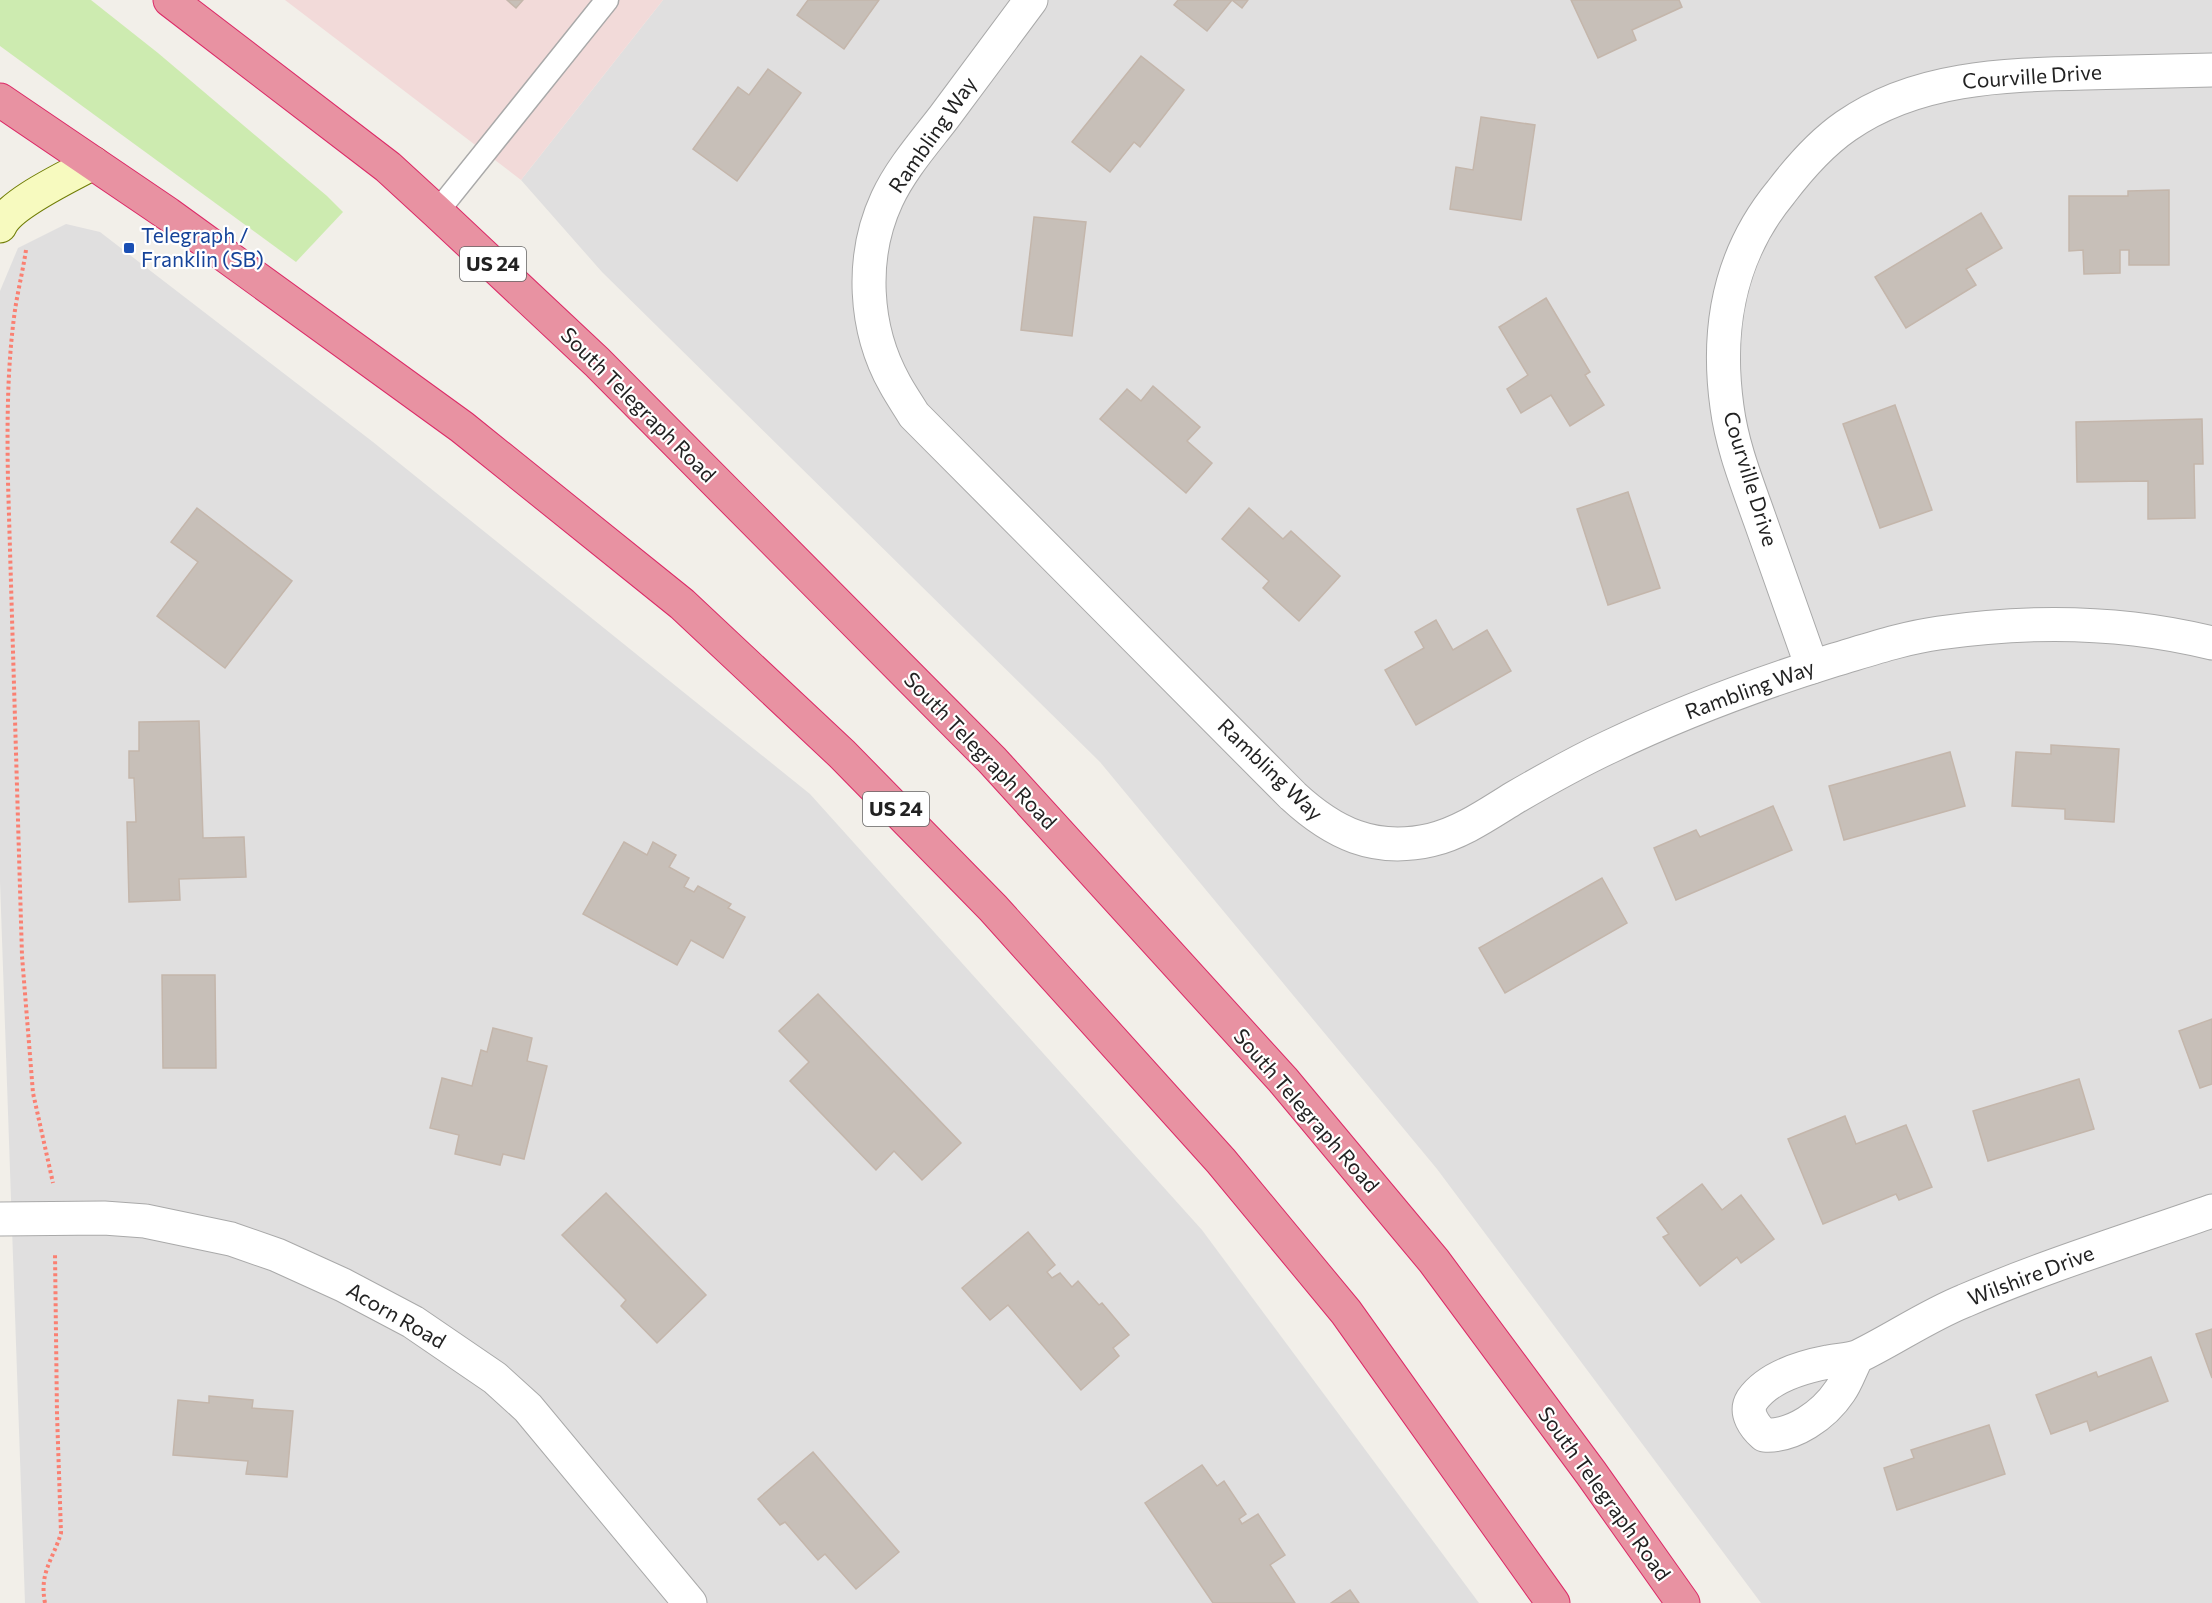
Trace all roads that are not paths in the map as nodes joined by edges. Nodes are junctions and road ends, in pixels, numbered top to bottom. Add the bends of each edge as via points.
1 (170, 0) edge
2 (607, 0) edge
3 (1031, 0) edge
4 (2212, 70) edge
5 (0, 100) edge
6 (93, 164) junction
7 (437, 212) junction
8 (0, 226) edge
9 (2212, 643) edge
10 (1812, 667) junction
11 (2212, 1211) edge
12 (0, 1219) edge
13 (1857, 1357) dead end
14 (690, 1603) edge
15 (1553, 1603) edge
16 (1683, 1603) edge

1 - 7 highway, South Telegraph Road / US 24 via 388,167
2 - 7 lane
3 - 10 street, Rambling Way via 905,169 887,199 871,254 869,286 879,349 894,383 915,415 1315,816 1369,841 1431,840 1454,833 1547,778 1619,742 1680,715
4 - 10 street, Courville Drive via 1990,77 1923,90 1847,125 1819,147 1769,206 1749,236 1735,274 1725,321 1727,408 1747,483
5 - 6 highway, US 24
6 - 8 street via 27,200
6 - 15 highway, US 24 via 462,427 682,604 842,754 993,908 1221,1161 1346,1312
7 - 16 highway, South Telegraph Road / US 24 via 597,362 992,760 1283,1080 1434,1262
9 - 10 street, Rambling Way via 2114,627 1995,627 1936,633
11 - 13 street, Wilshire Drive via 1961,1302
12 - 14 street, Acorn Road via 145,1221 231,1239 277,1255 414,1322 495,1378 528,1408

